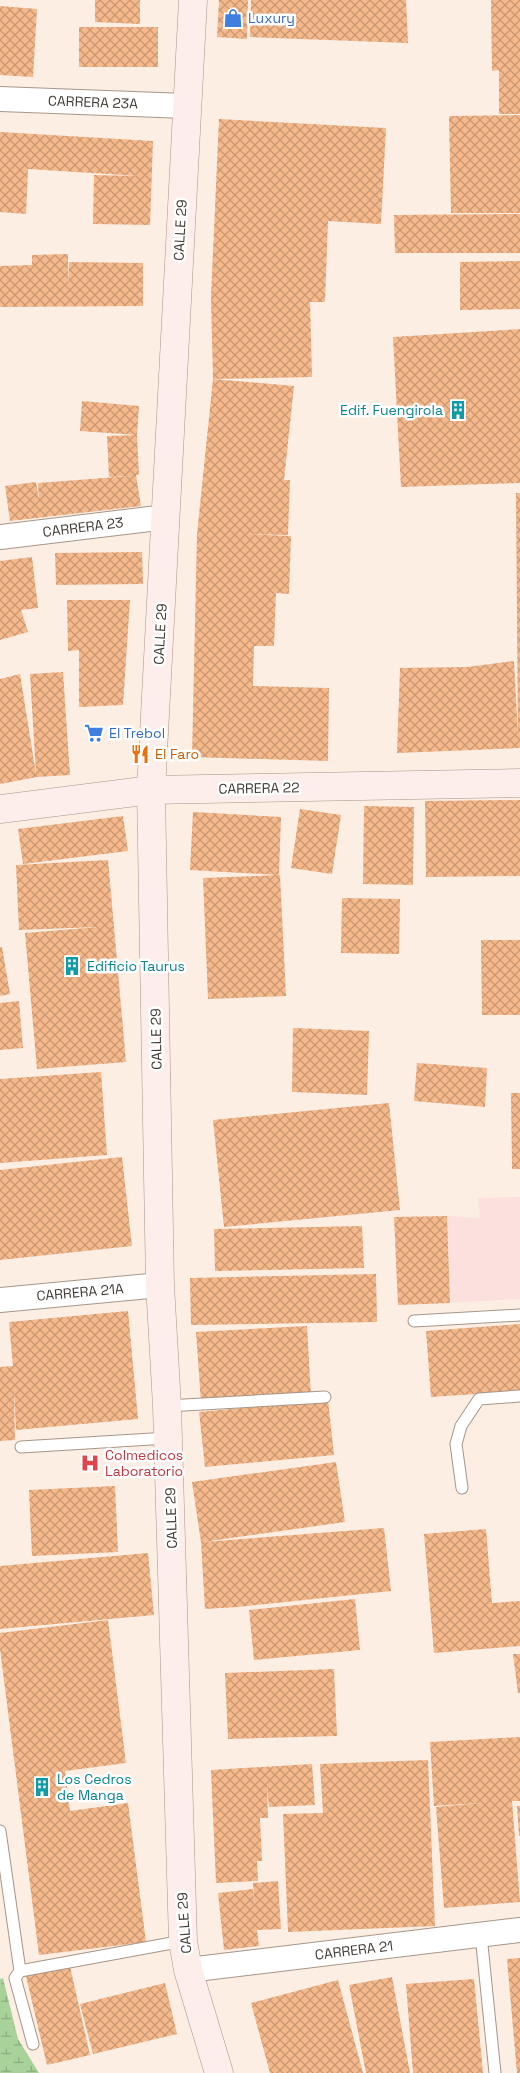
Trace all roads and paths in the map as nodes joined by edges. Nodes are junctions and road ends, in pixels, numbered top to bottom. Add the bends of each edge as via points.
1 (193, 0) edge
2 (0, 99) edge
3 (186, 106) junction
4 (166, 517) junction
5 (0, 537) edge
6 (520, 783) edge
7 (151, 790) junction
8 (0, 808) edge
9 (160, 1284) junction
10 (0, 1300) edge
11 (520, 1315) edge
12 (414, 1322) dead end
13 (520, 1396) edge
14 (325, 1397) dead end
15 (168, 1406) junction
16 (168, 1438) junction
17 (21, 1447) dead end
18 (462, 1488) dead end
19 (0, 1831) edge
20 (520, 1930) edge
21 (481, 1935) junction
22 (183, 1941) junction
23 (188, 1970) junction
24 (20, 1971) junction
25 (33, 2044) dead end
26 (219, 2073) edge
27 (495, 2073) edge

1 - 3 main road, CALLE 29
2 - 3 street, CARRERA 23A
3 - 4 main road, CALLE 29
4 - 5 street, CARRERA 23
4 - 7 main road, CALLE 29
6 - 7 main road, CARRERA 22
7 - 8 main road, CARRERA 22
7 - 9 main road, CALLE 29
9 - 10 street, CARRERA 21A
9 - 15 main road, CALLE 29
11 - 12 lane
13 - 18 lane via 479,1399 461,1426 456,1444
14 - 15 lane
15 - 16 main road, CALLE 29
16 - 17 lane
16 - 22 main road, CALLE 29
19 - 24 lane
20 - 21 street, CARRERA 21
21 - 23 street, CARRERA 21
21 - 27 lane
22 - 23 main road, CALLE 29
22 - 24 lane
23 - 26 main road, CALLE 29
24 - 25 lane via 15,1978

